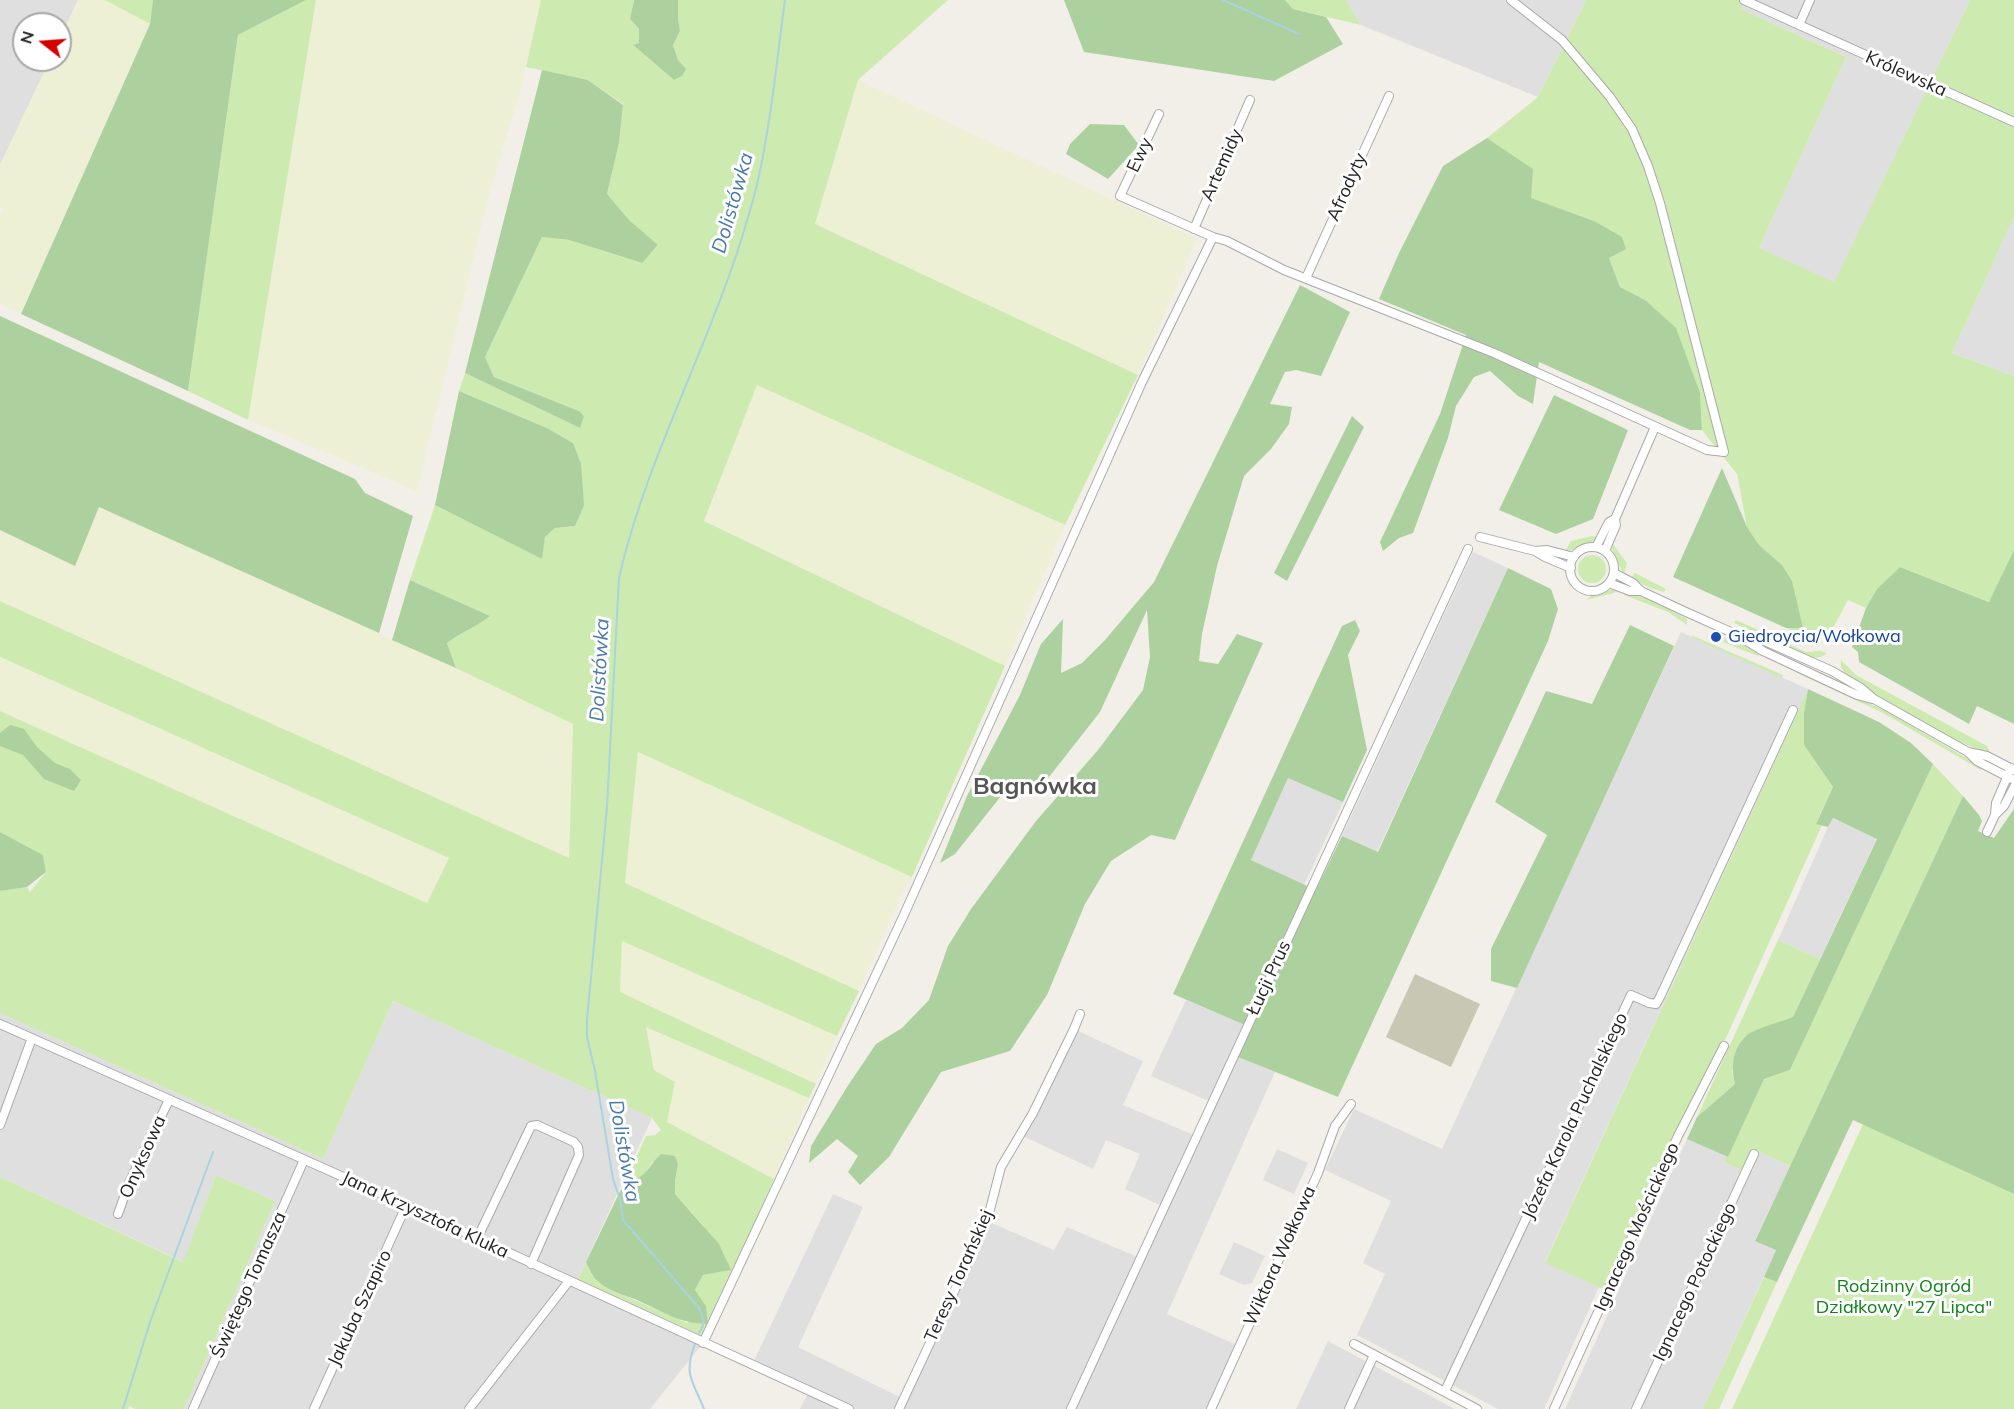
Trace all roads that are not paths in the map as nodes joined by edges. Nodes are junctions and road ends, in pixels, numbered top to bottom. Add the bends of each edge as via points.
1 (1511, 0) edge
2 (1744, 0) edge
3 (1810, 0) edge
4 (1798, 25) junction
5 (1389, 96) dead end
6 (1250, 100) dead end
7 (1159, 114) dead end
8 (2014, 122) edge
9 (1194, 229) junction
10 (1213, 237) junction
11 (1306, 278) junction
12 (1655, 428) junction
13 (1615, 519) junction
14 (1480, 537) dead end
15 (1596, 547) junction
16 (1468, 549) dead end
17 (1535, 551) junction
18 (1605, 551) junction
19 (1574, 557) junction
20 (1571, 568) junction
21 (1614, 573) junction
22 (1609, 583) junction
23 (1641, 591) junction
24 (1733, 633) junction
25 (1823, 667) junction
26 (1832, 671) junction
27 (1819, 676) junction
28 (1828, 680) junction
29 (1874, 699) junction
30 (1792, 710) dead end
31 (2012, 773) edge
32 (2014, 787) edge
33 (1995, 815) junction
34 (1988, 832) dead end
35 (1080, 1014) dead end
36 (0, 1024) edge
37 (32, 1038) junction
38 (1724, 1046) dead end
39 (169, 1100) junction
40 (1351, 1104) dead end
41 (0, 1125) edge
42 (1754, 1154) dead end
43 (304, 1160) junction
44 (406, 1206) junction
45 (118, 1214) dead end
46 (477, 1239) junction
47 (531, 1264) junction
48 (569, 1281) junction
49 (704, 1343) junction
50 (1354, 1344) dead end
51 (1374, 1354) junction
52 (1446, 1391) junction
53 (1459, 1400) junction
54 (193, 1409) edge
55 (314, 1409) edge
56 (469, 1409) edge
57 (849, 1409) edge
58 (899, 1409) edge
59 (1071, 1409) edge
60 (1211, 1409) edge
61 (1349, 1409) edge
62 (1455, 1409) edge
63 (1477, 1409) edge
64 (1554, 1409) edge
65 (1636, 1409) edge

1 - 12 street via 1562,40 1610,97 1632,129 1648,166 1724,452 1707,450
2 - 4 street, Królewska
3 - 4 street
4 - 8 street, Królewska
5 - 11 street, Afrodyty
6 - 9 street, Artemidy
7 - 9 street, Ewy via 1120,196
9 - 10 street
10 - 11 street
10 - 49 street via 1142,382 903,917
11 - 12 street via 1494,353
12 - 13 street
13 - 15 street via 1609,522
13 - 18 street
14 - 17 street
15 - 18 street
15 - 19 street via 1584,549
16 - 59 street, Łucji Prus
17 - 19 street
17 - 20 street
18 - 21 street
19 - 20 street
20 - 22 street via 1574,580 1584,589 1599,589
21 - 22 street
21 - 23 street
22 - 23 street
23 - 24 street
24 - 25 street via 1767,642
24 - 27 street
25 - 26 street
25 - 27 street
26 - 28 street
26 - 29 street
27 - 28 street
28 - 29 street
29 - 31 street
30 - 52 street, Józefa Karola Puchalskiego via 1660,997 1656,1004 1631,995
31 - 33 street via 1996,802
32 - 33 street
33 - 34 street
35 - 58 street, Teresy Torańskiej via 1033,1113 1001,1167 987,1221
36 - 37 street, Jana Krzysztofa Kluka
37 - 39 street, Jana Krzysztofa Kluka
37 - 41 street
38 - 64 street, Ignacego Mościckiego via 1678,1136
39 - 43 street, Jana Krzysztofa Kluka
39 - 45 street, Onyksowa
40 - 60 street, Wiktora Wołkowa via 1335,1126 1318,1173
42 - 65 street, Ignacego Potockiego
43 - 44 street, Jana Krzysztofa Kluka
43 - 54 street, Świętego Tomasza
44 - 46 street, Jana Krzysztofa Kluka
44 - 55 street, Jakuba Szapiro
46 - 47 street, Jana Krzysztofa Kluka
46 - 47 street via 531,1126 537,1125 574,1142 579,1155
47 - 48 street, Jana Krzysztofa Kluka
48 - 49 street, Jana Krzysztofa Kluka
48 - 56 street
49 - 57 street, Jana Krzysztofa Kluka
50 - 51 street
51 - 52 street
51 - 61 street
52 - 53 street
53 - 62 street
53 - 63 street

